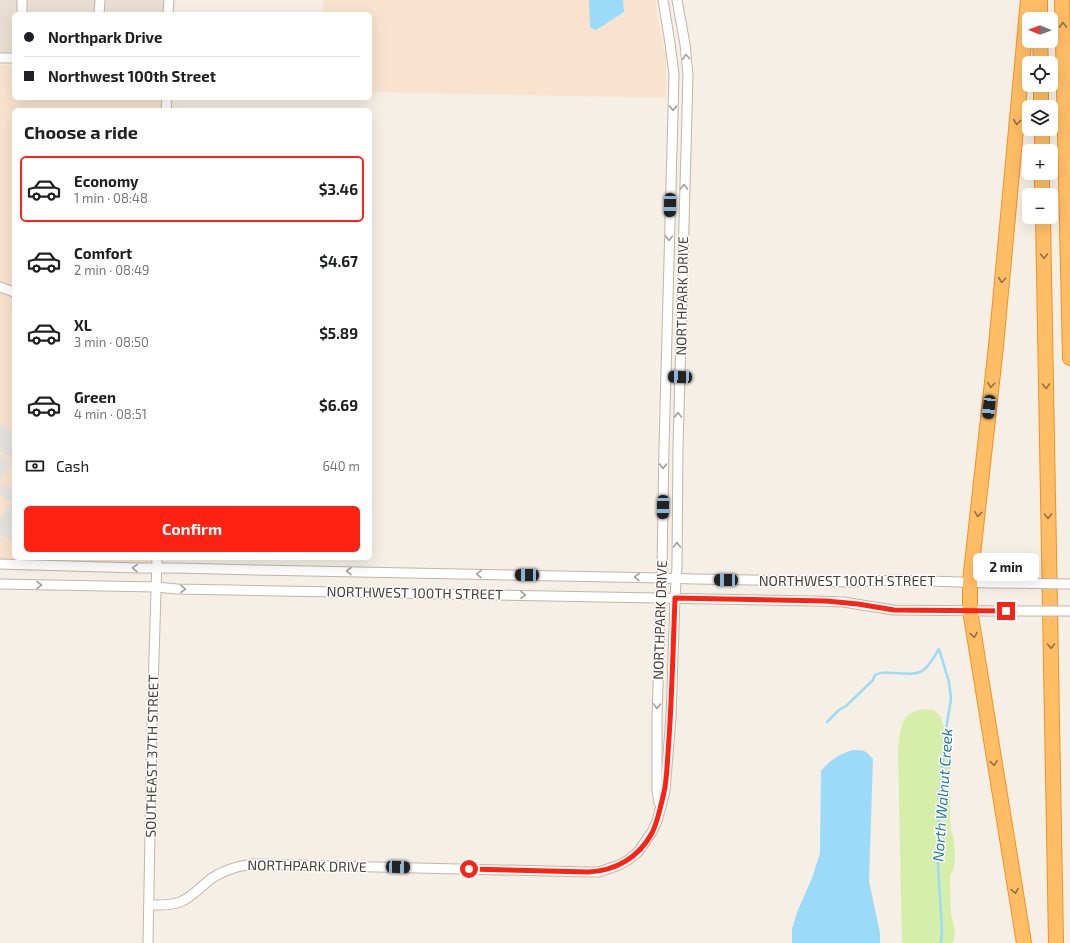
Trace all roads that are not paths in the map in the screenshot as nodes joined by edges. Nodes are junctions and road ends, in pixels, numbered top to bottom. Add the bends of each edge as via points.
1 (22, 0) edge
2 (100, 0) edge
3 (169, 0) edge
4 (663, 0) edge
5 (677, 0) edge
6 (1028, 0) edge
7 (1040, 0) edge
8 (1062, 0) edge
9 (22, 12) edge
10 (99, 12) edge
11 (168, 12) edge
12 (1040, 12) edge
13 (0, 58) edge
14 (12, 58) edge
15 (672, 149) junction
16 (686, 149) junction
17 (1043, 224) edge
18 (0, 287) edge
19 (12, 291) edge
20 (1070, 358) edge
21 (665, 377) junction
22 (680, 377) junction
23 (157, 560) edge
24 (0, 564) edge
25 (157, 568) junction
26 (662, 578) junction
27 (676, 578) junction
28 (970, 582) junction
29 (0, 584) edge
30 (1070, 584) edge
31 (156, 587) junction
32 (661, 597) junction
33 (675, 598) junction
34 (970, 610) junction
35 (1070, 611) edge
36 (660, 808) junction
37 (149, 905) junction
38 (148, 943) edge
39 (1024, 943) edge
40 (1056, 943) edge

1 - 9 street
2 - 10 street
3 - 11 street
4 -> 15 street, NORTHPARK DRIVE via 674,74
16 -> 5 street, NORTHPARK DRIVE via 688,75
6 -> 28 highway via 996,346
7 - 12 highway
20 -> 8 highway
13 - 14 street
15 - 16 street
15 -> 21 street, NORTHPARK DRIVE
22 -> 16 street, NORTHPARK DRIVE
17 -> 40 highway
18 - 19 street
21 - 22 street
21 -> 26 street, NORTHPARK DRIVE
27 -> 22 street, NORTHPARK DRIVE
23 - 25 street, SOUTHEAST 37TH STREET
25 -> 24 street, NORTHWEST 100TH STREET
26 -> 25 street, NORTHWEST 100TH STREET
25 - 31 street, SOUTHEAST 37TH STREET
26 - 27 street, NORTHWEST 100TH STREET
26 - 32 street, NORTHPARK DRIVE
27 - 28 street, NORTHWEST 100TH STREET
27 - 33 street, NORTHPARK DRIVE
28 - 30 street, NORTHWEST 100TH STREET, bridge
28 - 34 highway
29 -> 31 street, NORTHWEST 100TH STREET
31 -> 32 street, NORTHWEST 100TH STREET
31 - 37 street, SOUTHEAST 37TH STREET
32 - 33 street, NORTHWEST 100TH STREET
32 -> 36 street, NORTHPARK DRIVE via 657,716 657,790
33 - 34 street, NORTHWEST 100TH STREET via 826,601 894,610
33 - 36 street, NORTHPARK DRIVE via 671,717 665,791
34 - 35 street, NORTHWEST 100TH STREET, bridge
34 -> 39 highway
36 - 37 street, NORTHPARK DRIVE via 652,832 638,852 628,860 599,872 253,864 239,866 213,877 197,892 180,902 171,905
37 - 38 street, SOUTHEAST 37TH STREET

